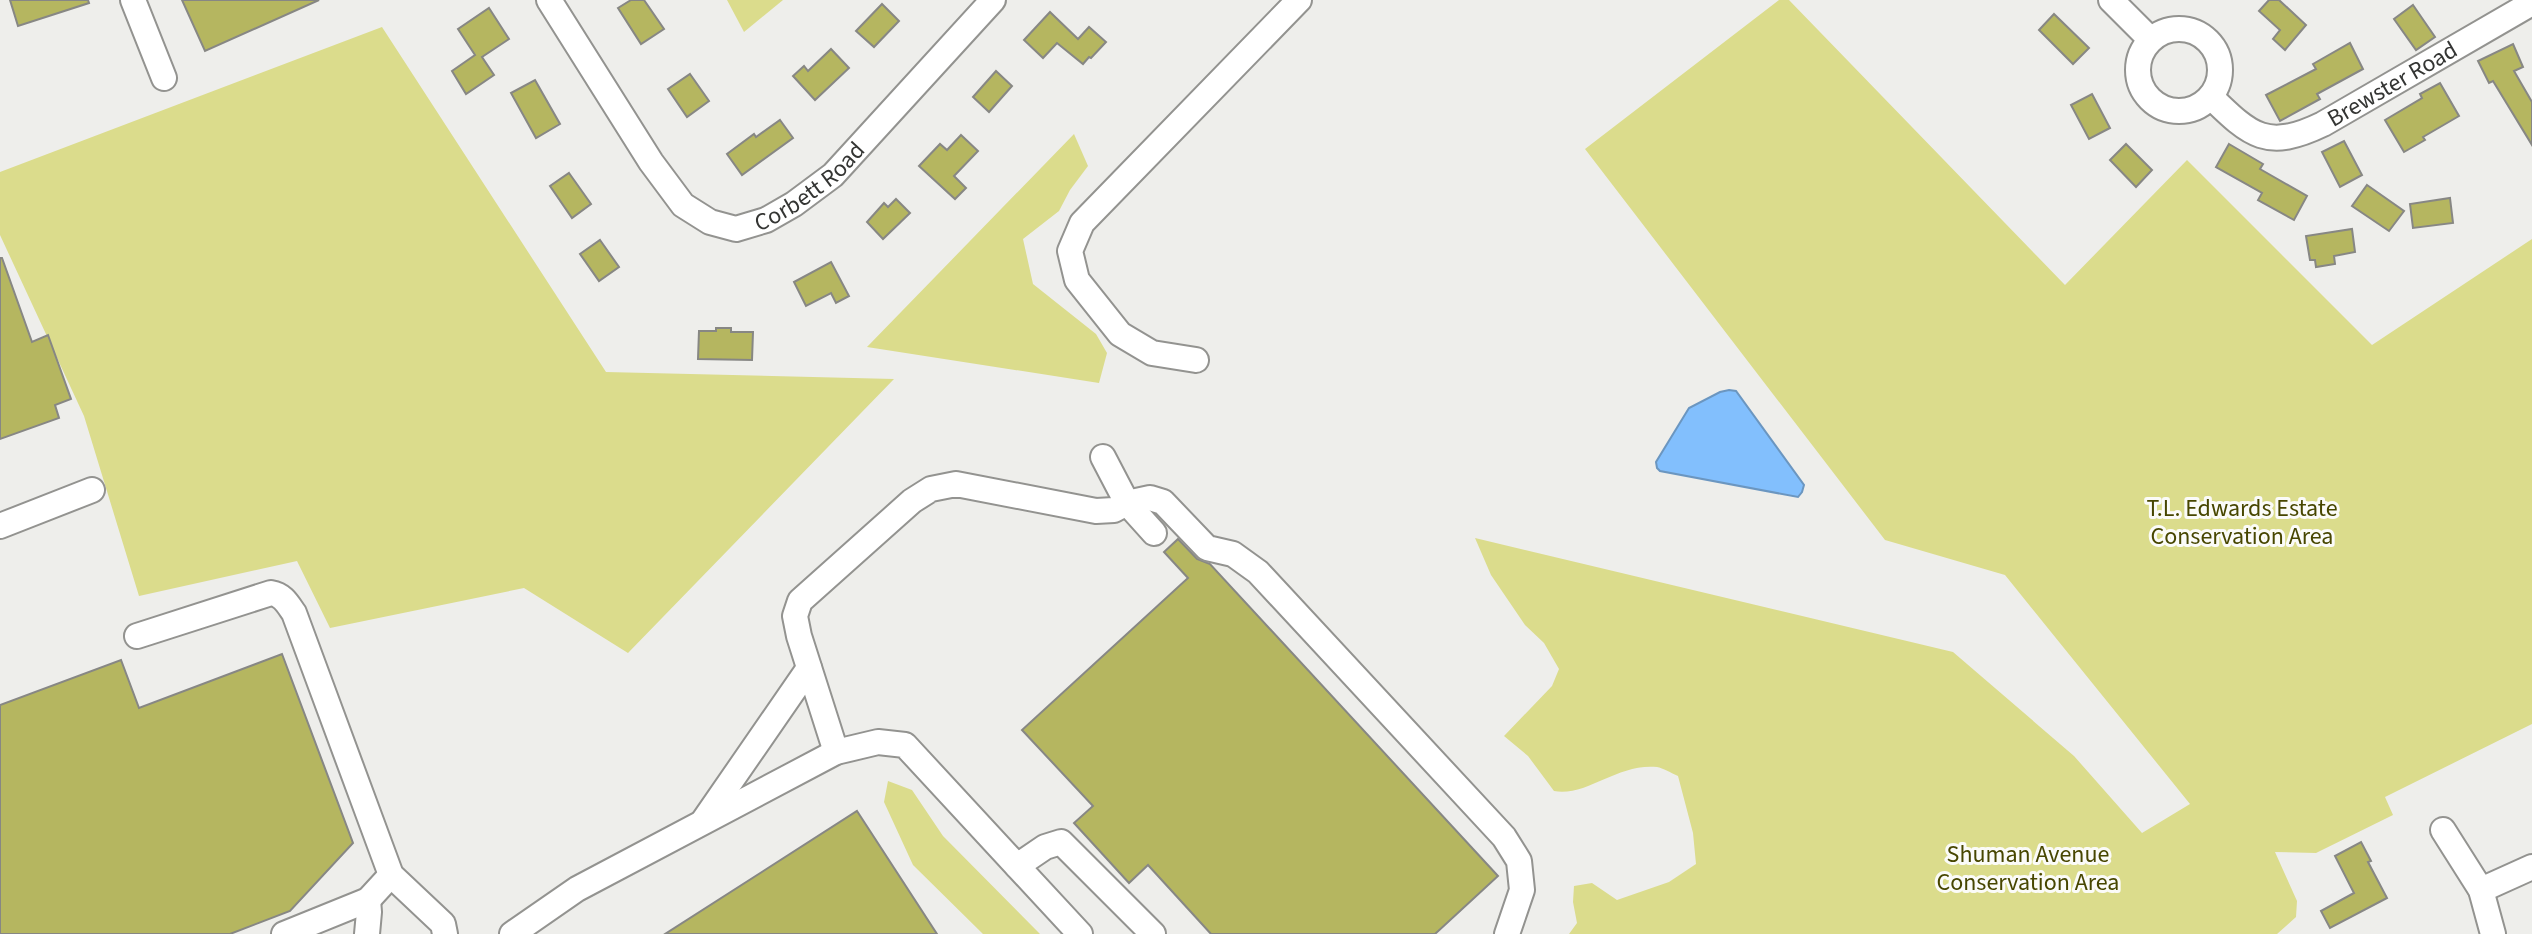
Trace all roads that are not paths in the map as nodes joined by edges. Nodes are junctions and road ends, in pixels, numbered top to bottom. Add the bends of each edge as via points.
1 (134, 0) edge
2 (549, 0) edge
3 (993, 0) edge
4 (1299, 0) edge
5 (2111, 0) edge
6 (2532, 3) edge
7 (2150, 39) junction
8 (164, 78) dead end
9 (2211, 97) junction
10 (1196, 360) dead end
11 (1104, 457) dead end
12 (92, 490) dead end
13 (1127, 503) junction
14 (0, 526) edge
15 (1154, 533) dead end
16 (137, 636) dead end
17 (809, 668) junction
18 (836, 752) junction
19 (702, 823) junction
20 (2443, 830) dead end
21 (1017, 866) junction
22 (2532, 866) edge
23 (391, 875) junction
24 (2481, 890) junction
25 (368, 900) junction
26 (284, 934) edge
27 (367, 934) edge
28 (445, 934) edge
29 (512, 934) edge
30 (1080, 934) edge
31 (1153, 934) edge
32 (1507, 934) edge
33 (2493, 934) edge

1 - 8 street
2 - 3 street, Corbett Road via 683,205 710,222 736,229 766,220 833,175
4 - 10 street via 1082,223 1070,251 1077,280 1120,334 1152,352
5 - 7 street
6 - 9 street, Brewster Road via 2311,130 2262,136 2245,129
7 - 9 street via 2182,28 2203,36 2220,65
7 - 9 street via 2138,60 2146,96 2166,110 2178,112
11 - 13 street
12 - 14 street
13 - 15 street
13 - 17 street via 1114,510 1096,511 956,484 931,489 800,601 795,616
13 - 32 street via 1150,498 1163,502 1207,548 1233,554 1258,572 1504,837 1519,861 1522,890
16 - 23 street via 271,593 280,595 294,613
17 - 18 street
17 - 19 street
18 - 19 street
18 - 21 street via 878,742 905,745
19 - 29 street via 577,889
20 - 24 street
21 - 30 street
21 - 31 street via 1060,842
22 - 24 street
23 - 25 street
23 - 28 street via 443,924
24 - 33 street
25 - 26 street
25 - 27 street

